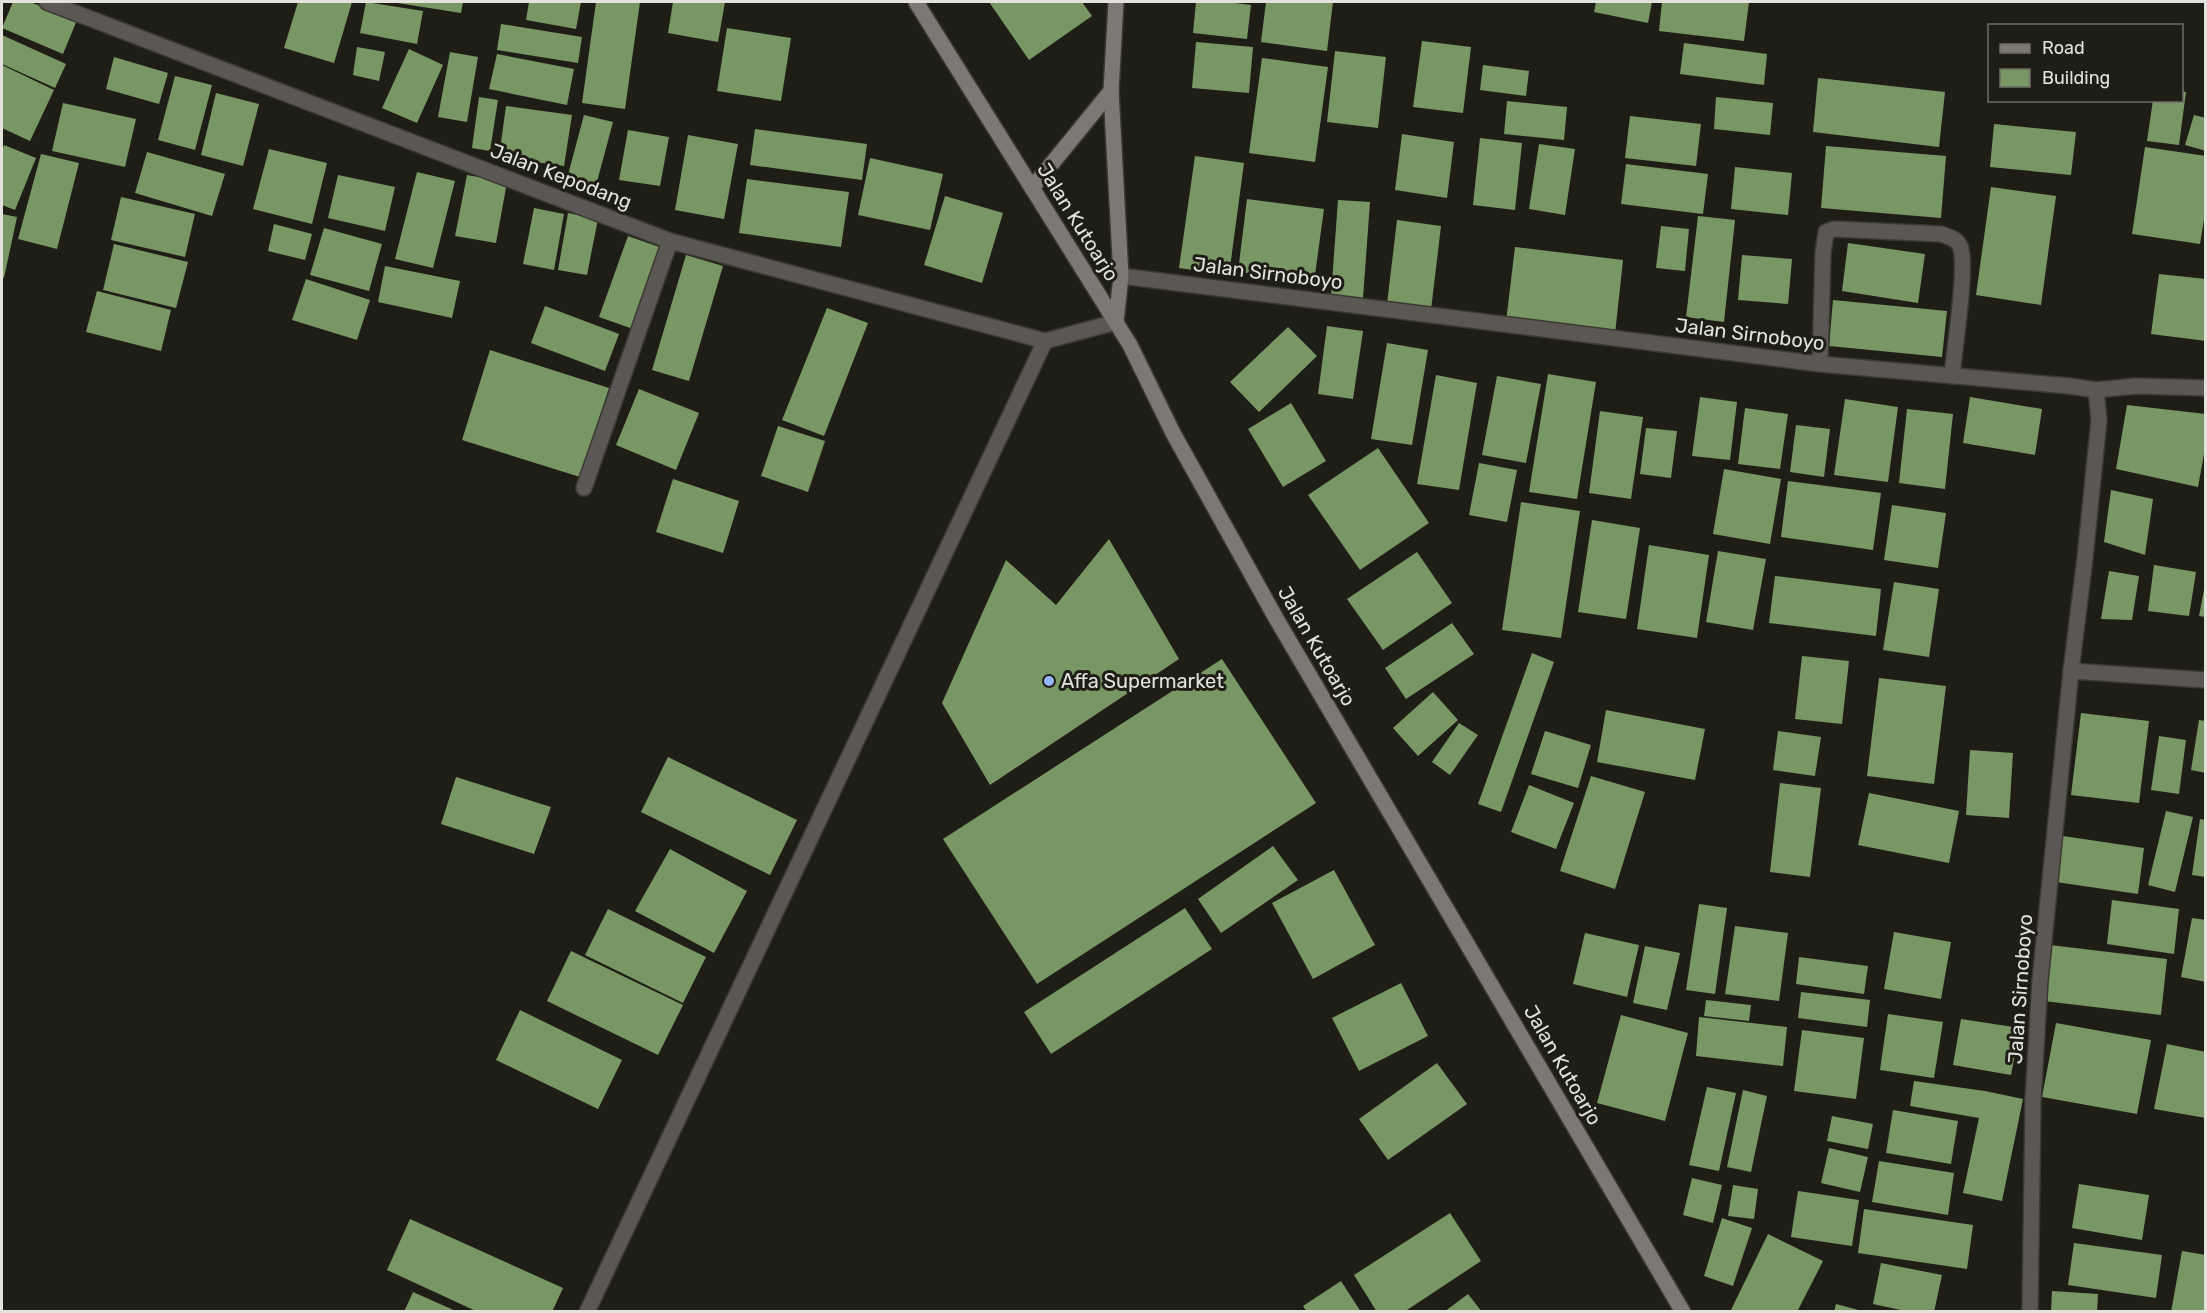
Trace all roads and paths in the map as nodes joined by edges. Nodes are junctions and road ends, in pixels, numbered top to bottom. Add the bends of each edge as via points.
1 (47, 2) edge
2 (916, 2) edge
3 (1116, 2) edge
4 (1111, 91) junction
5 (1032, 188) junction
6 (670, 241) junction
7 (1121, 276) junction
8 (1116, 322) junction
9 (1045, 341) junction
10 (1820, 364) junction
11 (1952, 376) junction
12 (2205, 388) edge
13 (2096, 390) junction
14 (584, 488) dead end
15 (2071, 670) junction
16 (2205, 680) edge
17 (587, 1311) edge
18 (1683, 1311) edge
19 (2030, 1311) edge

1 - 6 street, Jalan Kepodang
2 - 5 main road, Jalan Kutoarjo
3 - 4 main road
4 - 5 main road
4 - 7 main road
5 - 8 main road, Jalan Kutoarjo
6 - 9 street, Jalan Kepodang
6 - 14 street
7 - 8 main road
7 - 10 street, Jalan Sirnoboyo
8 - 9 street, Jalan Kepodang
8 - 18 main road, Jalan Kutoarjo via 1173,434 1277,620
9 - 17 street
10 - 11 street, Jalan Sirnoboyo
10 - 11 street via 1826,232 1834,229 1941,234 1955,239 1962,253
11 - 13 street, Jalan Sirnoboyo
12 - 13 street via 2136,386
13 - 15 street, Jalan Sirnoboyo via 2099,420
15 - 16 street
15 - 19 street, Jalan Sirnoboyo via 2040,981

